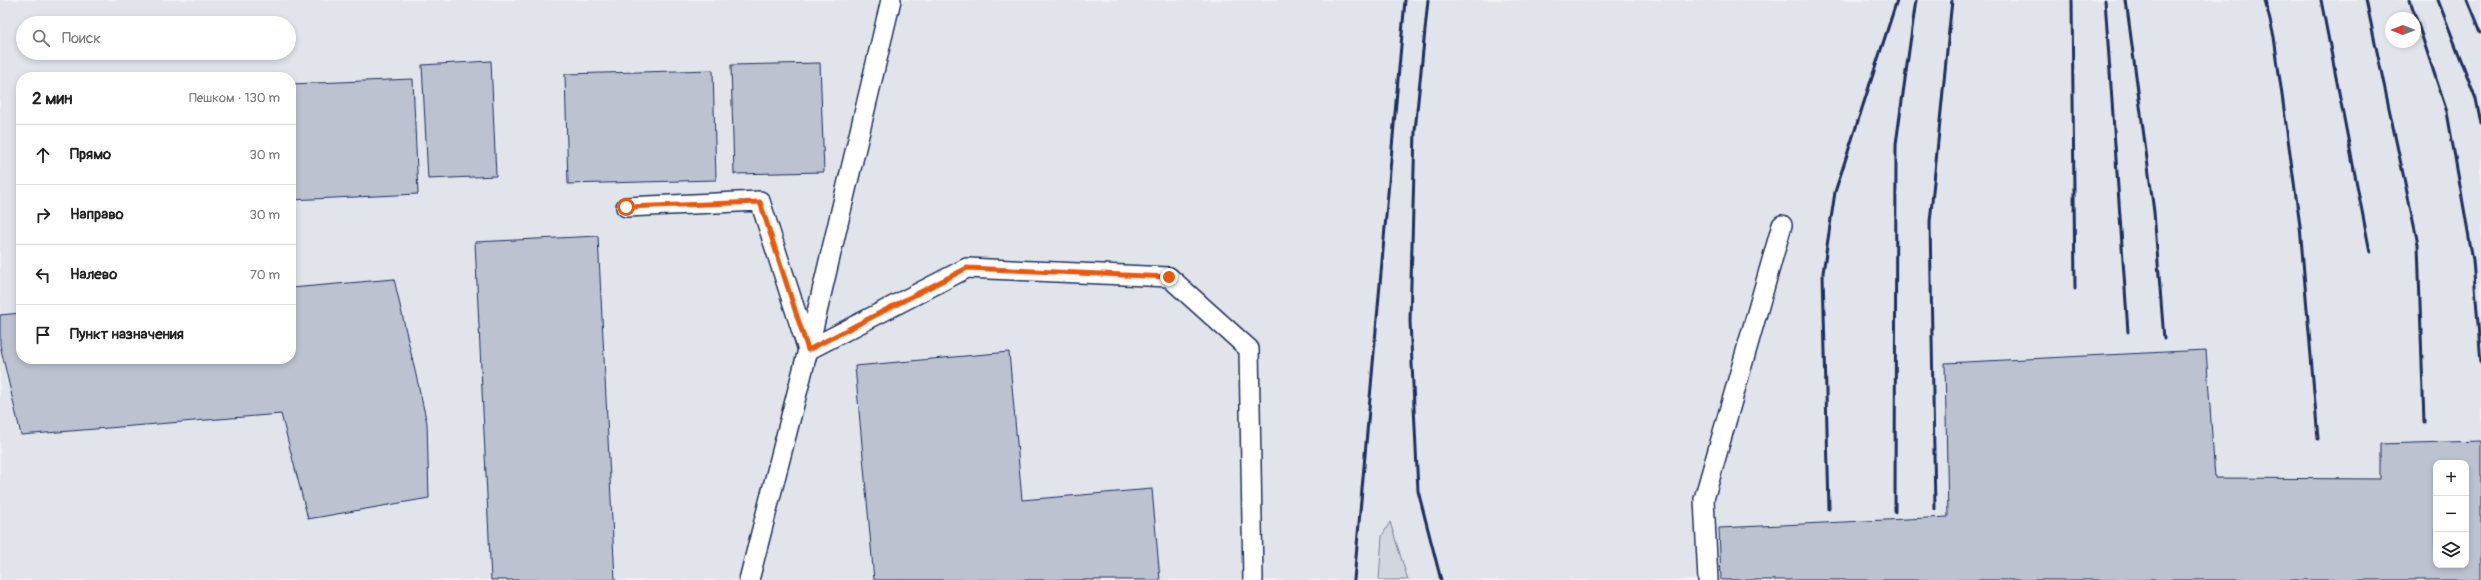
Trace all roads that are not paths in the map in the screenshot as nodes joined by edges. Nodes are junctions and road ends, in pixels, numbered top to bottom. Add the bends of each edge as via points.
1 (890, 0) edge
2 (626, 207) dead end
3 (1782, 225) dead end
4 (808, 350) junction
5 (749, 580) edge
6 (1253, 580) edge
7 (1708, 580) edge

1 - 4 lane
2 - 4 lane via 760,202
3 - 7 lane via 1704,499
4 - 5 lane
4 - 6 lane via 967,268 1169,277 1249,349

